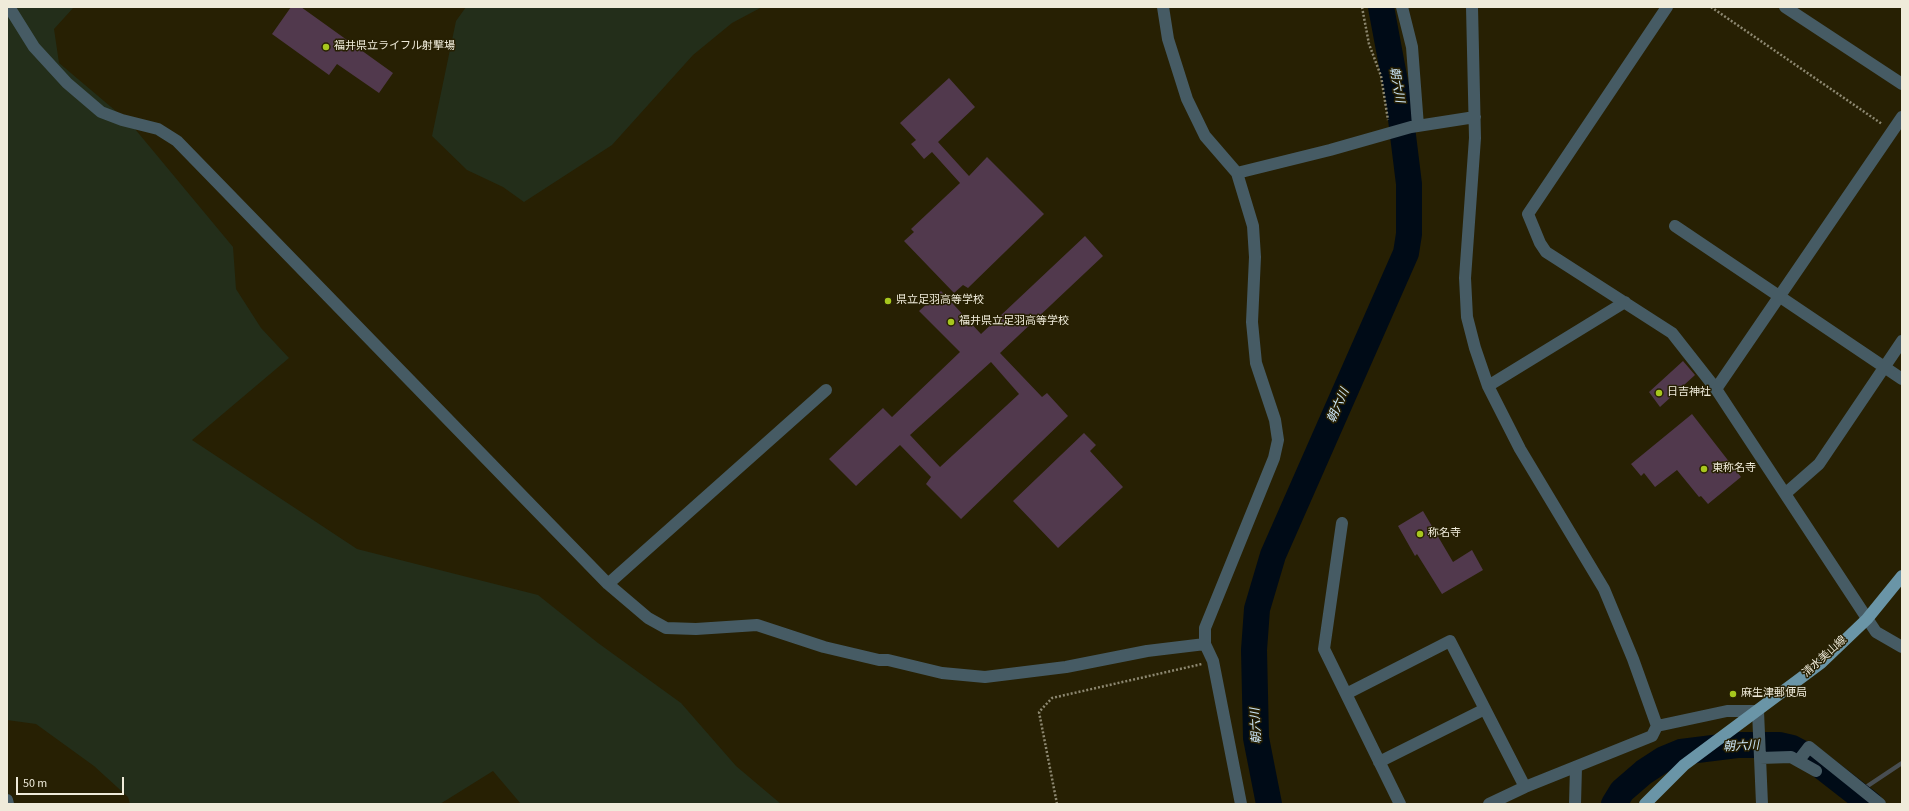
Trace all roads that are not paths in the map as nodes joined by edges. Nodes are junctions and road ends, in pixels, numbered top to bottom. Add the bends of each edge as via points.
1 (9, 7) edge
2 (1164, 7) edge
3 (1402, 7) edge
4 (1472, 7) edge
5 (1667, 7) edge
6 (1785, 7) edge
7 (1902, 84) edge
8 (1475, 117) junction
9 (1902, 117) edge
10 (1414, 127) junction
11 (1237, 173) junction
12 (1675, 226) dead end
13 (1780, 296) junction
14 (1625, 302) junction
15 (1902, 341) edge
16 (1884, 367) junction
17 (1902, 378) edge
18 (1488, 386) junction
19 (1716, 388) junction
20 (826, 390) dead end
21 (1786, 493) junction
22 (1342, 523) dead end
23 (1902, 576) edge
24 (608, 584) junction
25 (1867, 619) junction
26 (1205, 644) junction
27 (1902, 647) edge
28 (1346, 694) junction
29 (1485, 709) junction
30 (1758, 711) junction
31 (1657, 726) junction
32 (1760, 754) junction
33 (1802, 755) junction
34 (1380, 762) junction
35 (1576, 767) junction
36 (1816, 770) dead end
37 (1524, 787) junction
38 (7, 800) edge
39 (8, 804) edge
40 (1240, 804) edge
41 (1400, 804) edge
42 (1489, 804) edge
43 (1575, 804) edge
44 (1645, 804) edge
45 (1762, 804) edge
46 (1880, 804) edge

1 - 24 street via 34,47 67,83 101,112 158,129 177,141
2 - 11 street via 1168,39 1187,99 1205,136
3 - 10 street via 1412,47
4 - 8 street
5 - 14 street via 1528,214 1546,252
6 - 7 street
8 - 10 street
8 - 18 street via 1465,278 1467,317
9 - 13 street
10 - 11 street
11 - 26 street via 1253,226 1255,257 1252,322 1256,363 1275,420 1278,440 1274,458 1205,628
12 - 13 street
13 - 16 street
13 - 19 street
14 - 18 street
14 - 19 street via 1672,333
15 - 16 street
16 - 17 street
16 - 21 street via 1819,464
18 - 31 street via 1520,449 1604,589
19 - 21 street
20 - 24 street
21 - 25 street
22 - 28 street via 1324,649
23 - 25 main road, 清水美山線
24 - 26 street via 648,618 666,628 757,625 824,647 942,673 992,676 1066,668 1147,651
25 - 27 street via 1876,632
25 - 30 main road, 清水美山線 via 1821,663
26 - 40 street via 1214,661
28 - 29 street via 1450,641
28 - 34 street
29 - 34 street
29 - 37 street
30 - 31 street via 1727,711
30 - 32 street
30 - 44 main road, 清水美山線 via 1684,765
31 - 35 street via 1652,736
32 - 33 street
32 - 45 street
33 - 36 street
33 - 46 street via 1809,747
34 - 41 street
35 - 37 street
35 - 43 street
37 - 42 street
38 - 39 street

